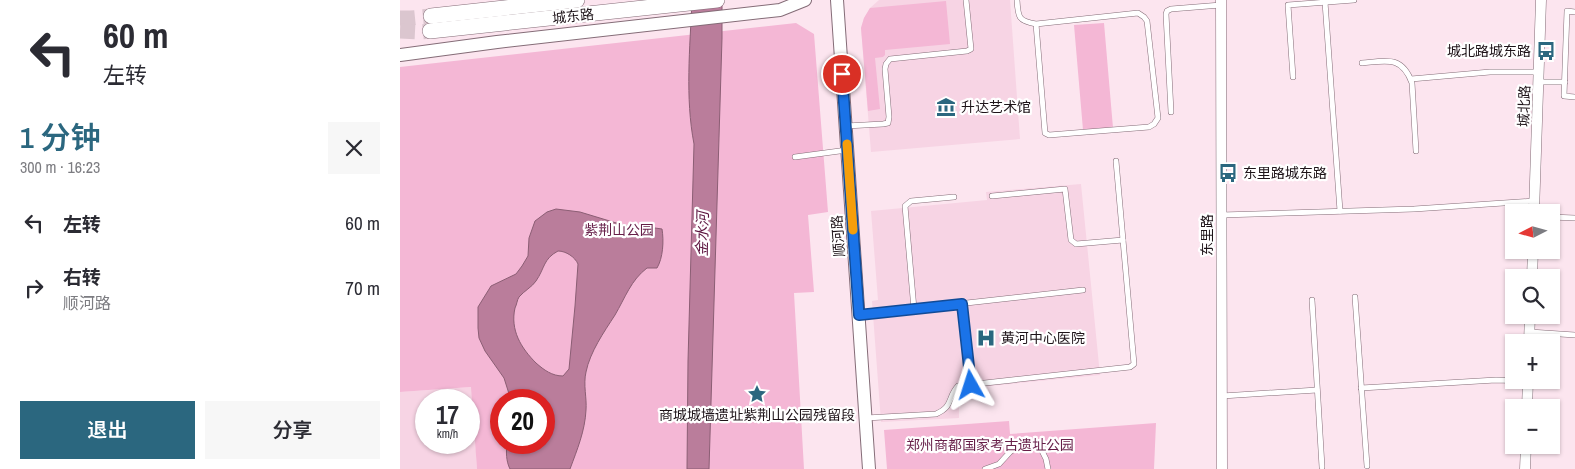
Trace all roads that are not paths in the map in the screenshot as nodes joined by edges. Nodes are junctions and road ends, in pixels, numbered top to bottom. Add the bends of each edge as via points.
1 (577, 0) edge
2 (717, 0) edge
3 (805, 0) edge
4 (837, 0) edge
5 (966, 0) edge
6 (1017, 0) edge
7 (1354, 0) edge
8 (1541, 0) edge
9 (1221, 2) edge
10 (1325, 2) junction
11 (1575, 12) edge
12 (1036, 24) junction
13 (400, 55) edge
14 (1362, 63) dead end
15 (1293, 77) dead end
16 (1539, 77) junction
17 (1411, 79) junction
18 (1565, 82) junction
19 (1575, 97) edge
20 (1171, 112) dead end
21 (846, 126) junction
22 (848, 150) junction
23 (1416, 151) dead end
24 (795, 157) dead end
25 (1116, 162) dead end
26 (992, 196) dead end
27 (954, 197) dead end
28 (1534, 202) joint
29 (1340, 211) junction
30 (1221, 215) junction
31 (1560, 217) edge
32 (1575, 218) edge
33 (1123, 240) junction
34 (1083, 290) dead end
35 (1355, 297) dead end
36 (1312, 300) dead end
37 (962, 304) junction
38 (914, 309) junction
39 (859, 315) junction
40 (1575, 335) edge
41 (1560, 336) edge
42 (1505, 380) edge
43 (971, 385) junction
44 (1361, 388) junction
45 (1317, 390) junction
46 (1222, 396) junction
47 (866, 418) junction
48 (1526, 454) edge
49 (1367, 466) dead end
50 (1322, 467) dead end
51 (869, 469) edge
52 (985, 469) edge
53 (1048, 469) edge
54 (1222, 469) edge
55 (1525, 469) edge

1 - 2 main road, 城东路 via 431,24
3 - 13 street via 780,10
4 - 21 street, 顺河路
5 - 21 lane via 970,49 890,59 885,69 888,123
6 - 12 lane via 1020,19
7 - 10 lane
8 - 16 street, 城北路
9 - 20 lane via 1171,9 1166,14
9 - 30 street, 东里路
10 - 15 lane via 1288,5
10 - 29 lane
11 - 18 lane via 1567,12
12 - 12 lane via 1045,132 1049,135 1079,133 1154,124 1158,118 1144,17 1138,13
14 - 17 lane via 1392,61 1402,66
16 - 17 lane via 1490,72
16 - 18 lane
16 - 28 street, 城北路
17 - 23 lane
18 - 19 lane via 1564,96
21 - 22 street, 顺河路
22 - 24 lane
22 - 39 street, 顺河路
25 - 33 lane
26 - 33 lane via 1065,189 1071,240 1076,244
27 - 38 lane via 911,201 905,206
28 - 29 lane
29 - 30 lane
30 - 46 street, 东里路
31 - 32 lane
33 - 43 lane via 1134,364
34 - 37 lane
35 - 44 lane
36 - 45 lane
37 - 38 lane
37 - 43 lane
38 - 39 lane
39 - 47 street, 顺河路
40 - 41 lane
42 - 44 lane
43 - 47 lane via 958,386 945,410 936,414
44 - 49 lane
45 - 46 lane
45 - 50 lane
46 - 54 street, 东里路
47 - 51 street, 顺河路
48 - 55 street
52 - 53 lane via 999,464 1023,442 1039,445

